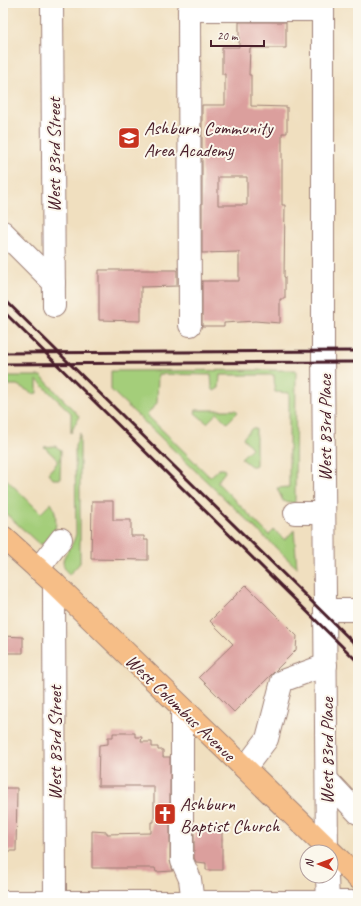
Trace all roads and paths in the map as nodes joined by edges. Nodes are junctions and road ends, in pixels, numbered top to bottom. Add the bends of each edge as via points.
1 (52, 3) edge
2 (323, 6) edge
3 (3, 232) edge
4 (54, 283) junction
5 (54, 306) dead end
6 (190, 325) dead end
7 (295, 513) dead end
8 (324, 513) junction
9 (3, 537) edge
10 (61, 539) dead end
11 (46, 576) junction
12 (325, 610) junction
13 (358, 610) edge
14 (326, 665) junction
15 (182, 708) junction
16 (245, 768) junction
17 (326, 780) junction
18 (358, 813) edge
19 (321, 844) edge
20 (327, 844) edge
21 (339, 861) edge
22 (358, 878) edge
23 (327, 884) edge
24 (3, 902) edge
25 (55, 902) edge
26 (193, 902) edge
27 (328, 902) edge
28 (358, 902) edge

1 - 4 street, West 83rd Street
2 - 6 street via 189,10
2 - 8 street, West 83rd Place
3 - 4 street
4 - 5 street, West 83rd Street
7 - 8 street
8 - 12 street, West 83rd Place
9 - 11 main road, West Columbus Avenue
10 - 11 street
11 - 15 main road, West Columbus Avenue
11 - 25 street, West 83rd Street
12 - 13 street
12 - 14 street, West 83rd Place
14 - 16 street via 282,681 267,739
14 - 17 street, West 83rd Place
15 - 16 main road, West Columbus Avenue
15 - 26 street via 182,861 190,879
16 - 19 main road, West Columbus Avenue
17 - 18 street
17 - 20 street, West 83rd Place
21 - 22 main road, West Columbus Avenue
23 - 27 street
24 - 25 street
25 - 26 street
26 - 27 street
27 - 28 street

